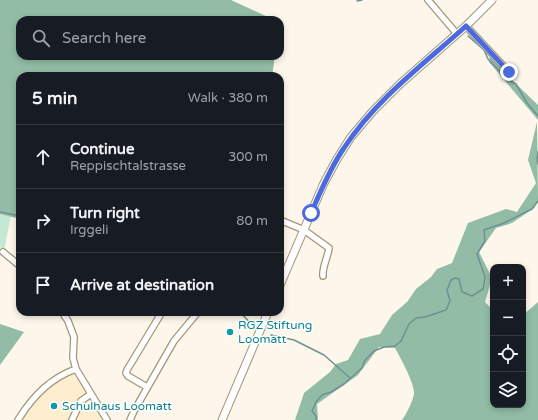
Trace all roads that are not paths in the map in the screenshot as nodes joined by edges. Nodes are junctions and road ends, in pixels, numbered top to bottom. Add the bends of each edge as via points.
1 (428, 0) edge
2 (492, 0) edge
3 (466, 26) junction
4 (457, 34) junction
5 (509, 72) dead end
6 (284, 222) edge
7 (304, 230) junction
8 (3, 252) dead end
9 (16, 263) edge
10 (284, 276) edge
11 (323, 276) dead end
12 (65, 316) edge
13 (160, 316) edge
14 (191, 316) edge
15 (266, 316) edge
16 (76, 369) junction
17 (147, 387) junction
18 (91, 394) junction
19 (18, 420) edge
20 (72, 420) edge
21 (107, 420) edge
22 (130, 420) edge
23 (222, 420) edge

1 - 4 street
2 - 3 main road
3 - 4 main road
3 - 5 street
4 - 7 main road via 400,84 351,137 330,171
6 - 7 street
7 - 10 main road
7 - 11 street via 329,248
8 - 9 street
12 - 16 street via 74,337 73,358
13 - 17 street via 126,373
14 - 17 street
15 - 23 main road
16 - 18 street
16 - 19 street via 49,383
17 - 22 street
18 - 20 street via 81,401
18 - 21 street

